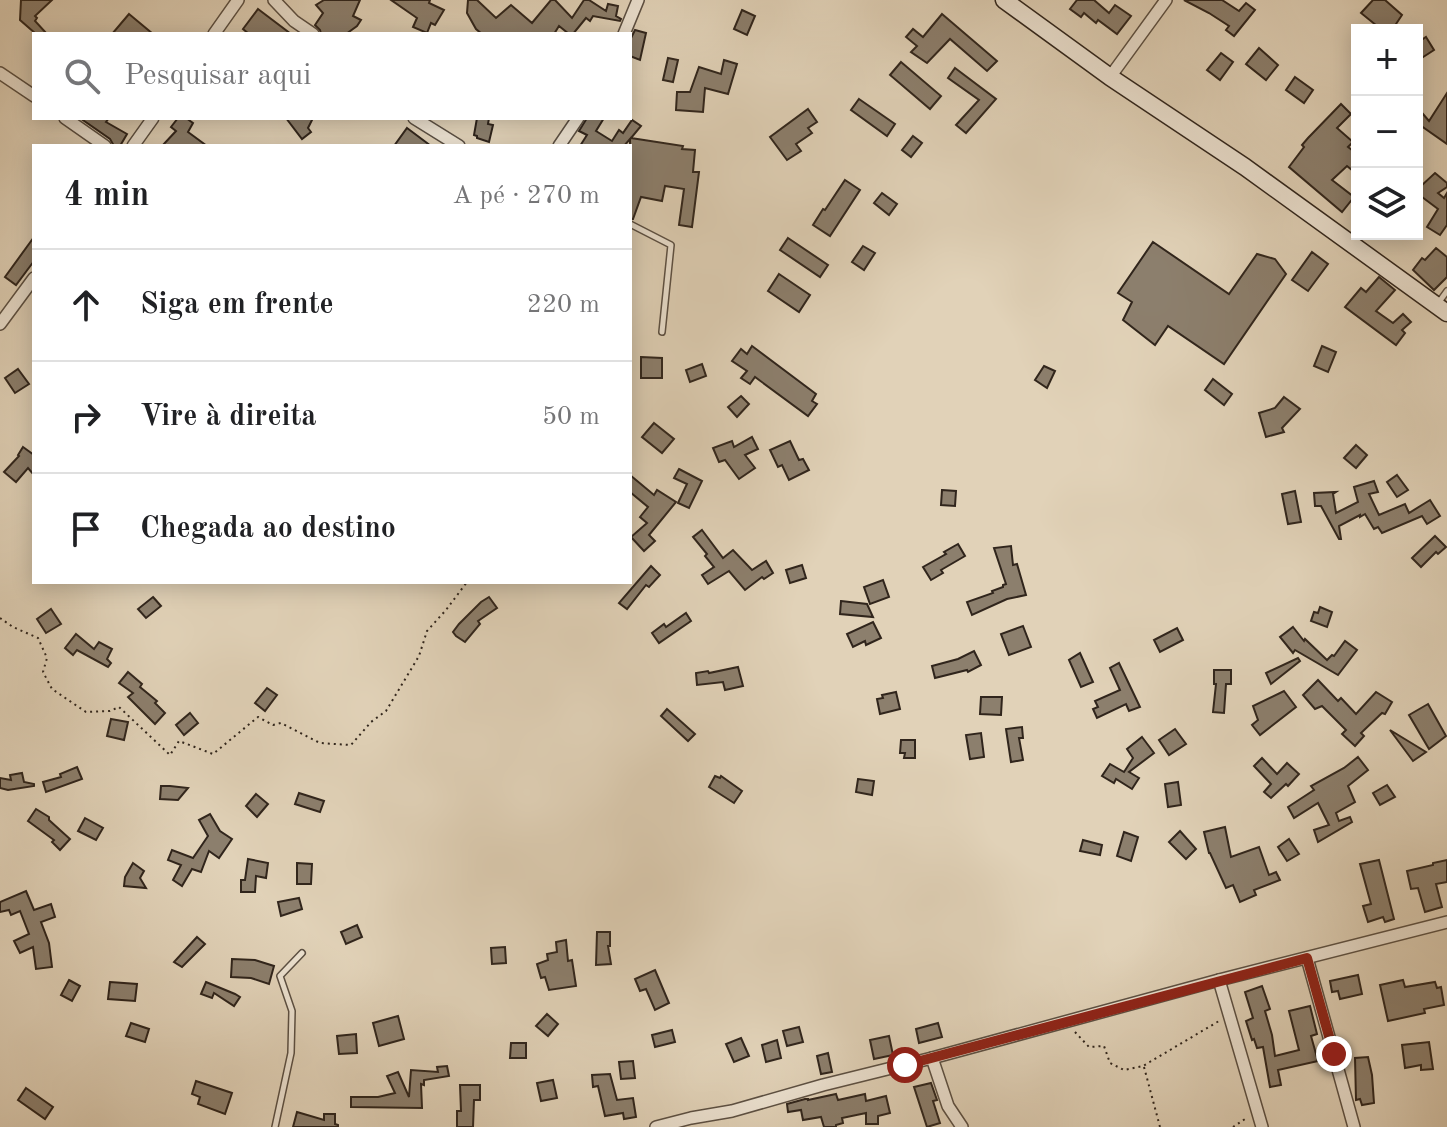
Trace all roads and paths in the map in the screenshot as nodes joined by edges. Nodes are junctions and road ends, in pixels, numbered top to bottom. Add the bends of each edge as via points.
1 (238, 0) edge
2 (274, 0) edge
3 (638, 0) edge
4 (1004, 0) edge
5 (1166, 0) edge
6 (215, 32) edge
7 (310, 32) edge
8 (625, 32) edge
9 (0, 73) edge
10 (1110, 77) junction
11 (32, 95) edge
12 (68, 120) edge
13 (152, 120) edge
14 (417, 120) edge
15 (577, 120) edge
16 (102, 144) edge
17 (134, 144) edge
18 (456, 144) edge
19 (560, 144) edge
20 (632, 225) edge
21 (32, 281) edge
22 (1447, 291) edge
23 (1442, 309) edge
24 (0, 324) edge
25 (662, 332) dead end
26 (466, 584) edge
27 (0, 618) edge
28 (1447, 922) edge
29 (302, 953) dead end
30 (1307, 958) junction
31 (1219, 980) junction
32 (1231, 1019) junction
33 (1067, 1022) junction
34 (932, 1058) junction
35 (1143, 1066) junction
36 (1260, 1121) edge
37 (275, 1127) edge
38 (656, 1127) edge
39 (962, 1127) edge
40 (1160, 1127) edge
41 (1233, 1127) edge
42 (1354, 1127) edge

1 - 6 street
2 - 7 street
3 - 8 street
4 - 10 main road
5 - 10 street
9 - 11 street
10 - 23 main road
12 - 16 street
13 - 17 street
14 - 18 street
15 - 19 street
20 - 25 lane via 671,245
21 - 24 street
22 - 23 lane
26 - 27 path via 427,631 419,656 386,711 351,745 320,743 258,717 213,754 179,741 170,755 119,707 86,712 52,689 43,672 47,658 38,638
28 - 30 street
29 - 37 lane via 280,976 292,1011 291,1053
30 - 31 street
30 - 42 street
31 - 32 street
31 - 33 street
32 - 35 path
32 - 36 street
33 - 34 street
33 - 35 path via 1089,1047 1104,1046 1110,1063 1124,1070
34 - 38 street
34 - 39 street via 948,1106
35 - 40 path
36 - 41 path via 1242,1120

